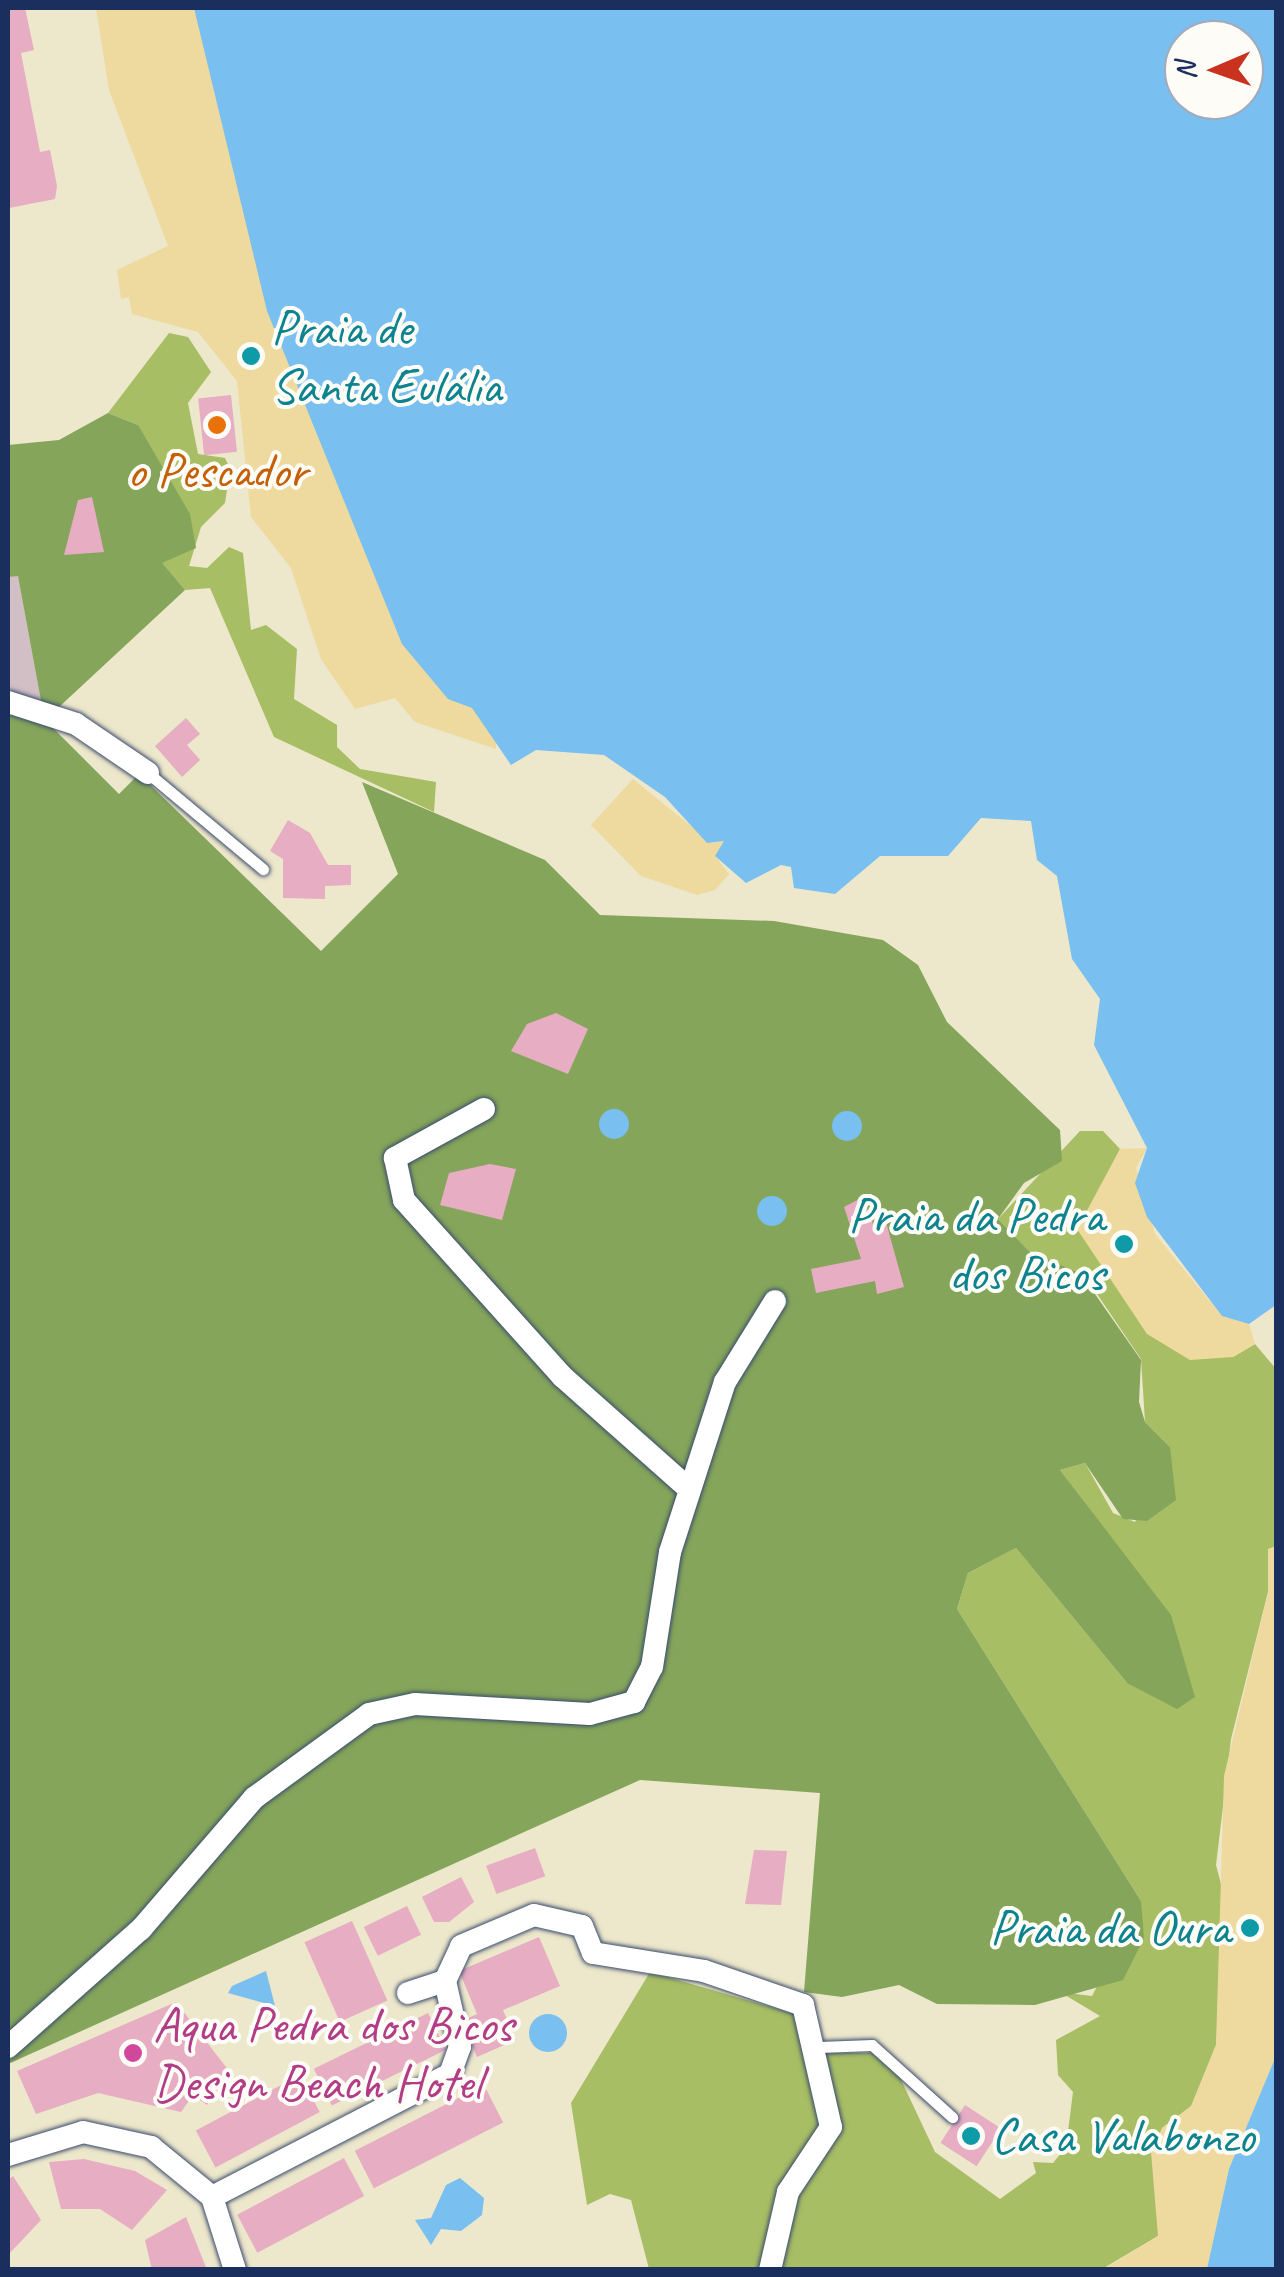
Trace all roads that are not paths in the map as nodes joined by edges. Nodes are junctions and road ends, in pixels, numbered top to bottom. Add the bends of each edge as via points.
1 (8, 702) edge
2 (148, 773) joint
3 (263, 869) dead end
4 (484, 1109) dead end
5 (775, 1301) dead end
6 (688, 1488) junction
7 (444, 1981) junction
8 (408, 1994) dead end
9 (8, 2047) edge
10 (819, 2047) junction
11 (952, 2117) dead end
12 (8, 2155) edge
13 (212, 2197) junction
14 (235, 2270) edge
15 (770, 2270) edge

1 - 2 street via 76,724
2 - 3 lane
4 - 6 street via 395,1158 404,1200 563,1377
5 - 6 street via 725,1382
6 - 9 street via 652,1667 634,1702 590,1714 416,1704 369,1714 254,1798 141,1929
7 - 8 street
7 - 10 street via 460,1946 534,1915 582,1926 594,1952 704,1970 803,2005
7 - 13 street via 460,2047 450,2074
10 - 11 lane via 856,2042 882,2050
10 - 15 street via 831,2128 788,2192
12 - 13 street via 52,2137 114,2135 151,2147
13 - 14 street

